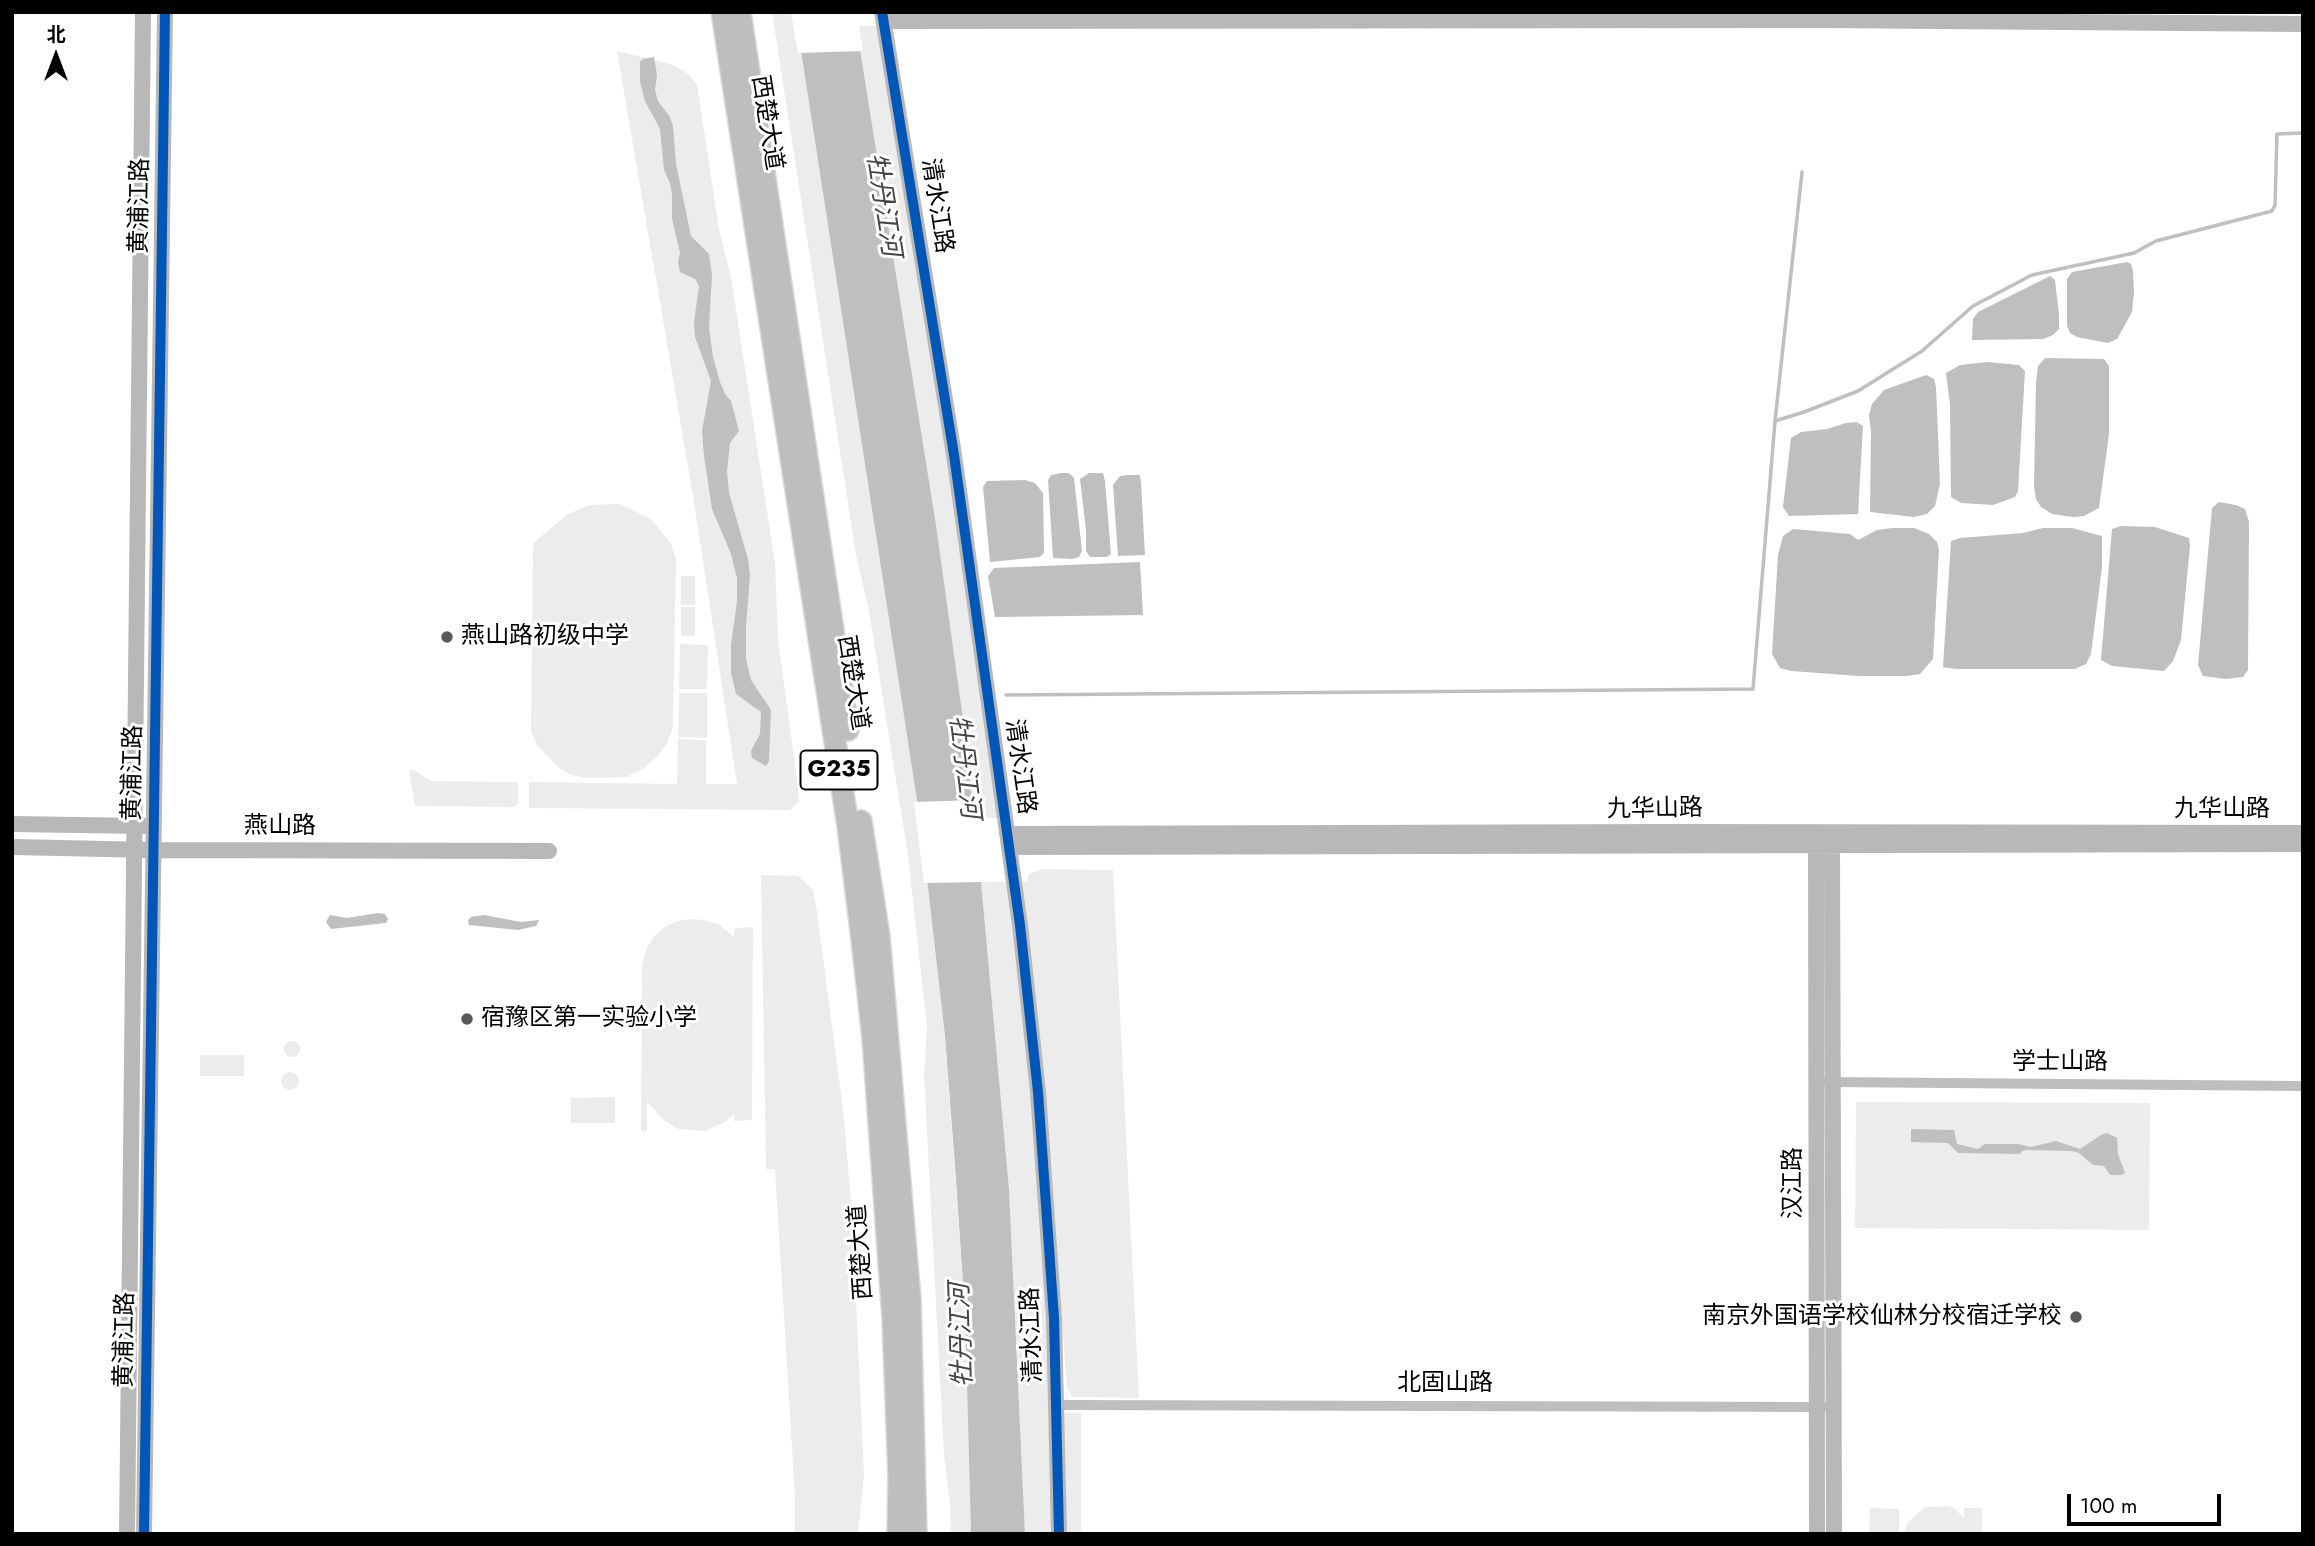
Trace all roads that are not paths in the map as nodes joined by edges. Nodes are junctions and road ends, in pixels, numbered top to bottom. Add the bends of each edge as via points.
1 (143, 12) edge
2 (165, 12) edge
3 (722, 12) edge
4 (740, 12) edge
5 (883, 17) edge
6 (2303, 24) edge
7 (12, 824) edge
8 (154, 825) junction
9 (135, 826) junction
10 (2303, 833) edge
11 (1824, 839) junction
12 (1008, 840) junction
13 (2303, 844) edge
14 (12, 847) edge
15 (136, 849) junction
16 (154, 850) junction
17 (549, 851) dead end
18 (1825, 1082) junction
19 (2303, 1086) edge
20 (1056, 1405) junction
21 (1818, 1407) junction
22 (1834, 1407) junction
23 (127, 1534) edge
24 (144, 1534) edge
25 (898, 1534) edge
26 (916, 1534) edge
27 (1059, 1534) edge
28 (1817, 1534) edge
29 (1834, 1534) edge

1 - 9 street, 黄浦江路
2 - 8 street, 黄浦江路
3 - 25 highway, 西楚大道 / G235 via 862,939 893,1318
4 - 26 highway, 西楚大道 / G235 via 878,936 910,1300
5 - 6 street
5 - 12 street, 清水江路 via 954,455
7 - 9 street
8 - 9 street
8 - 16 street, 黄浦江路
9 - 15 street, 黄浦江路
10 - 11 street, 九华山路
11 - 12 street, 九华山路
11 - 13 street, 九华山路
11 - 18 street, 汉江路
12 - 20 street, 清水江路 via 1038,1092
14 - 15 street, 燕山路
15 - 16 street, 燕山路
15 - 23 street, 黄浦江路
16 - 17 street, 燕山路
16 - 24 street, 黄浦江路
18 - 19 street, 学士山路
18 - 21 street, 汉江路
18 - 22 street, 汉江路
20 - 21 street, 北固山路
20 - 27 street, 清水江路
21 - 22 street, 北固山路
21 - 28 street, 汉江路
22 - 29 street, 汉江路

